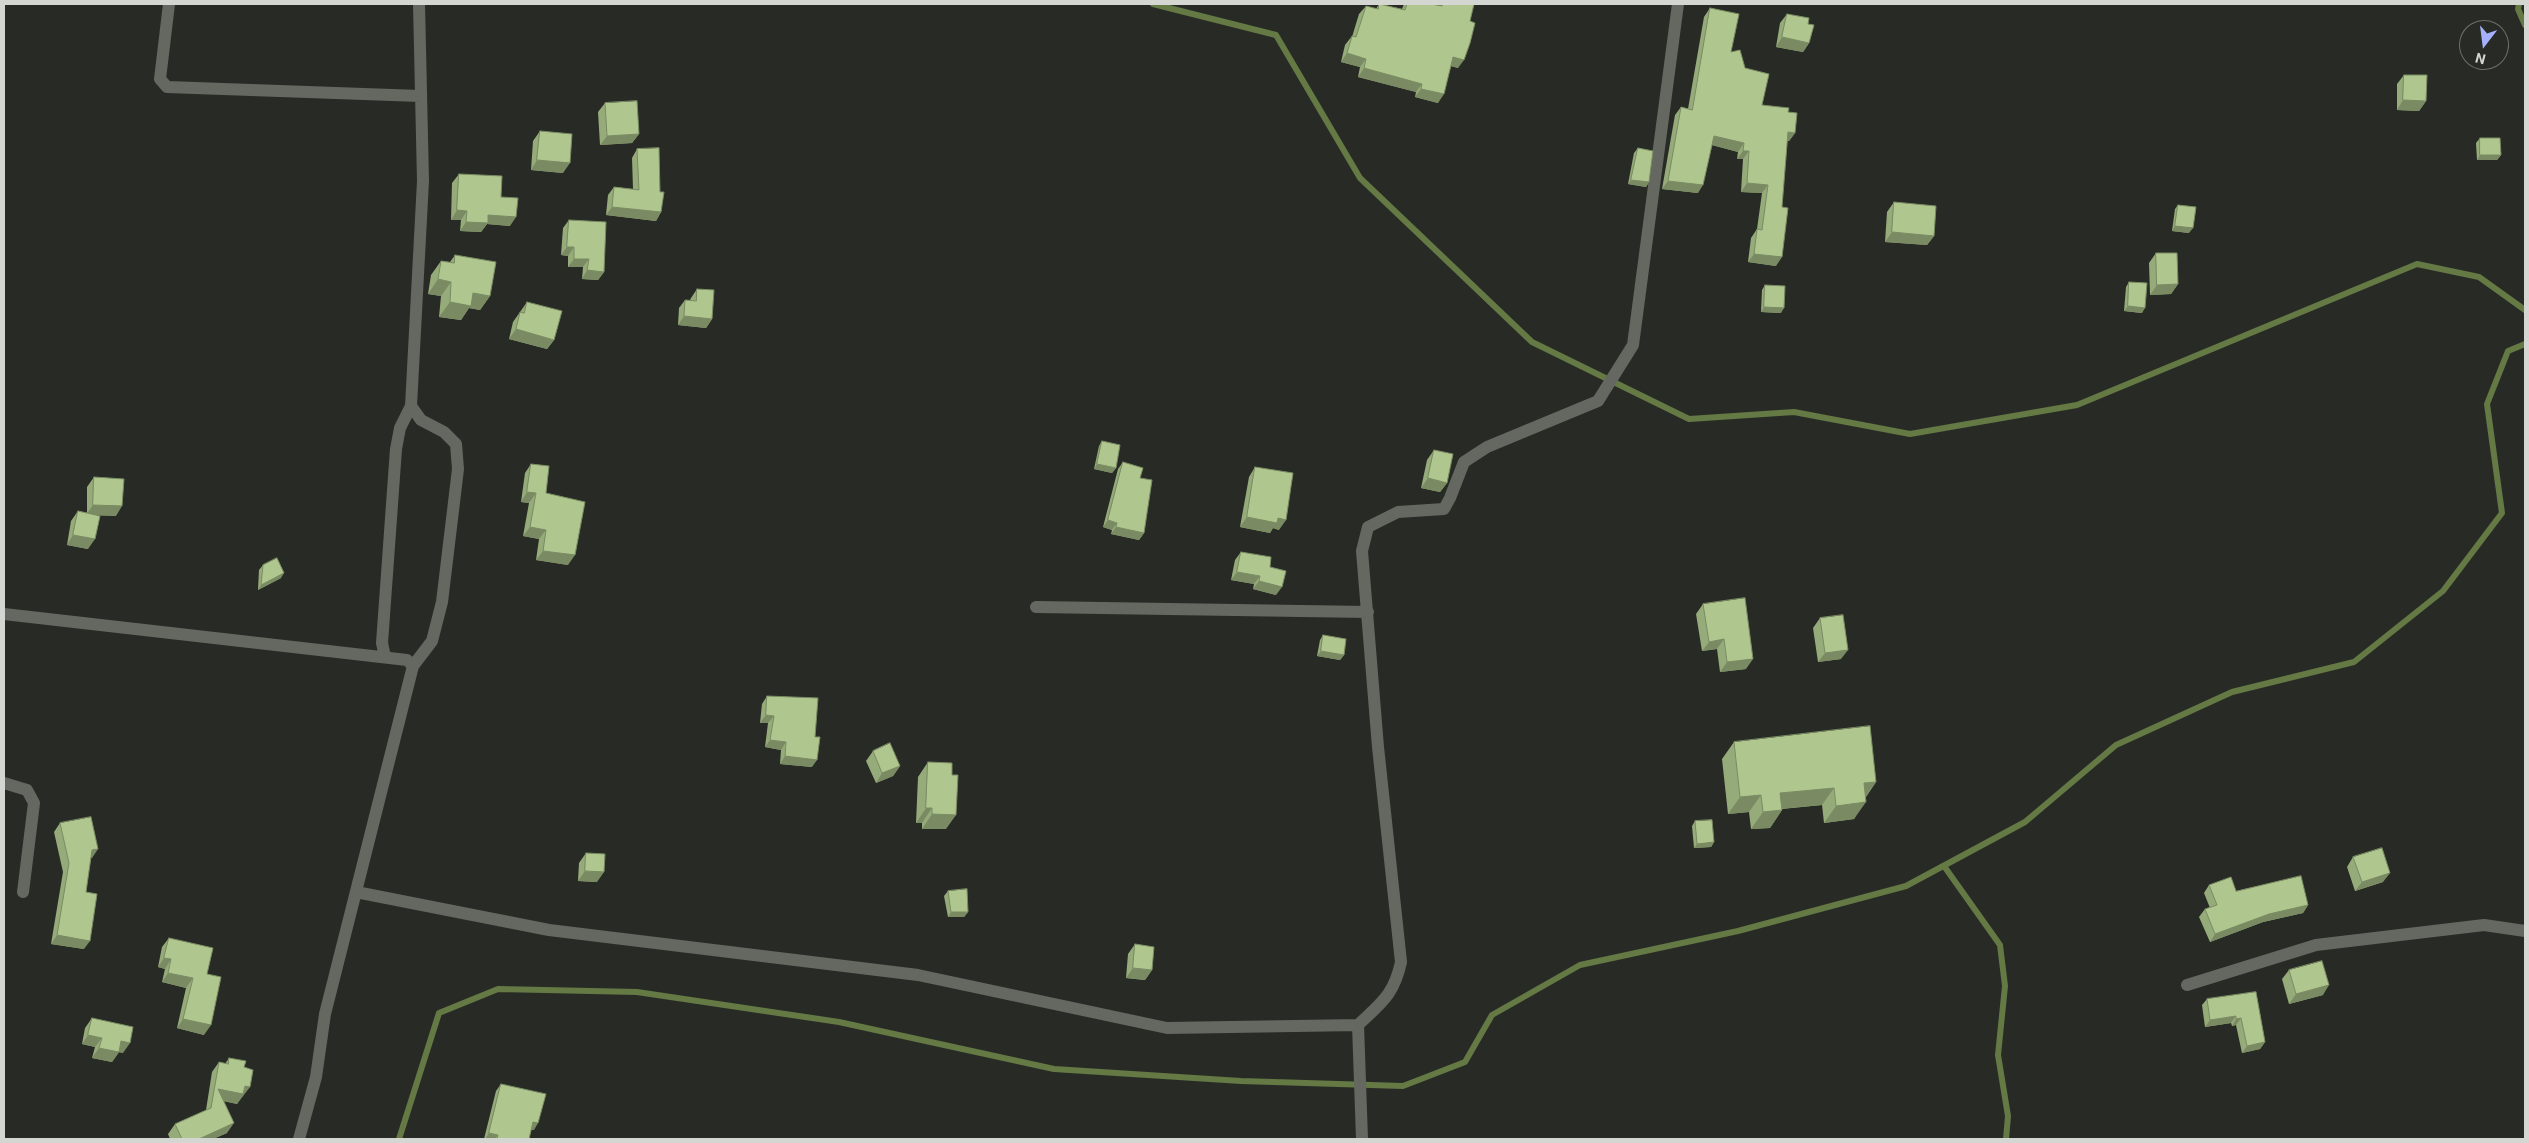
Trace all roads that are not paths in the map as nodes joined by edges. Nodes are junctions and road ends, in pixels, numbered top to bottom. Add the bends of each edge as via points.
1 (170, 4) edge
2 (419, 4) edge
3 (1678, 4) edge
4 (420, 96) junction
5 (411, 406) junction
6 (1036, 607) dead end
7 (1368, 612) junction
8 (4, 614) edge
9 (385, 657) junction
10 (414, 666) junction
11 (4, 783) edge
12 (23, 892) dead end
13 (356, 892) junction
14 (2525, 931) edge
15 (2187, 986) dead end
16 (1358, 1025) junction
17 (299, 1139) edge
18 (1362, 1139) edge

1 - 4 street via 160,79 167,87
2 - 4 street
3 - 7 street via 1633,345 1598,401 1487,447 1464,462 1444,509 1398,512 1368,527 1362,551
4 - 5 street via 423,181
5 - 9 street via 400,428 396,449 382,643
5 - 10 street via 421,420 444,432 456,444 458,469 442,602 432,641
6 - 7 street
7 - 16 street via 1378,747 1401,962 1397,984
8 - 9 street
9 - 10 street via 407,660
10 - 13 street
11 - 12 street via 27,790 34,803
13 - 16 street via 549,930 918,975 1167,1028
13 - 17 street via 325,1014 316,1077
14 - 15 street via 2484,925 2316,945
16 - 18 street

